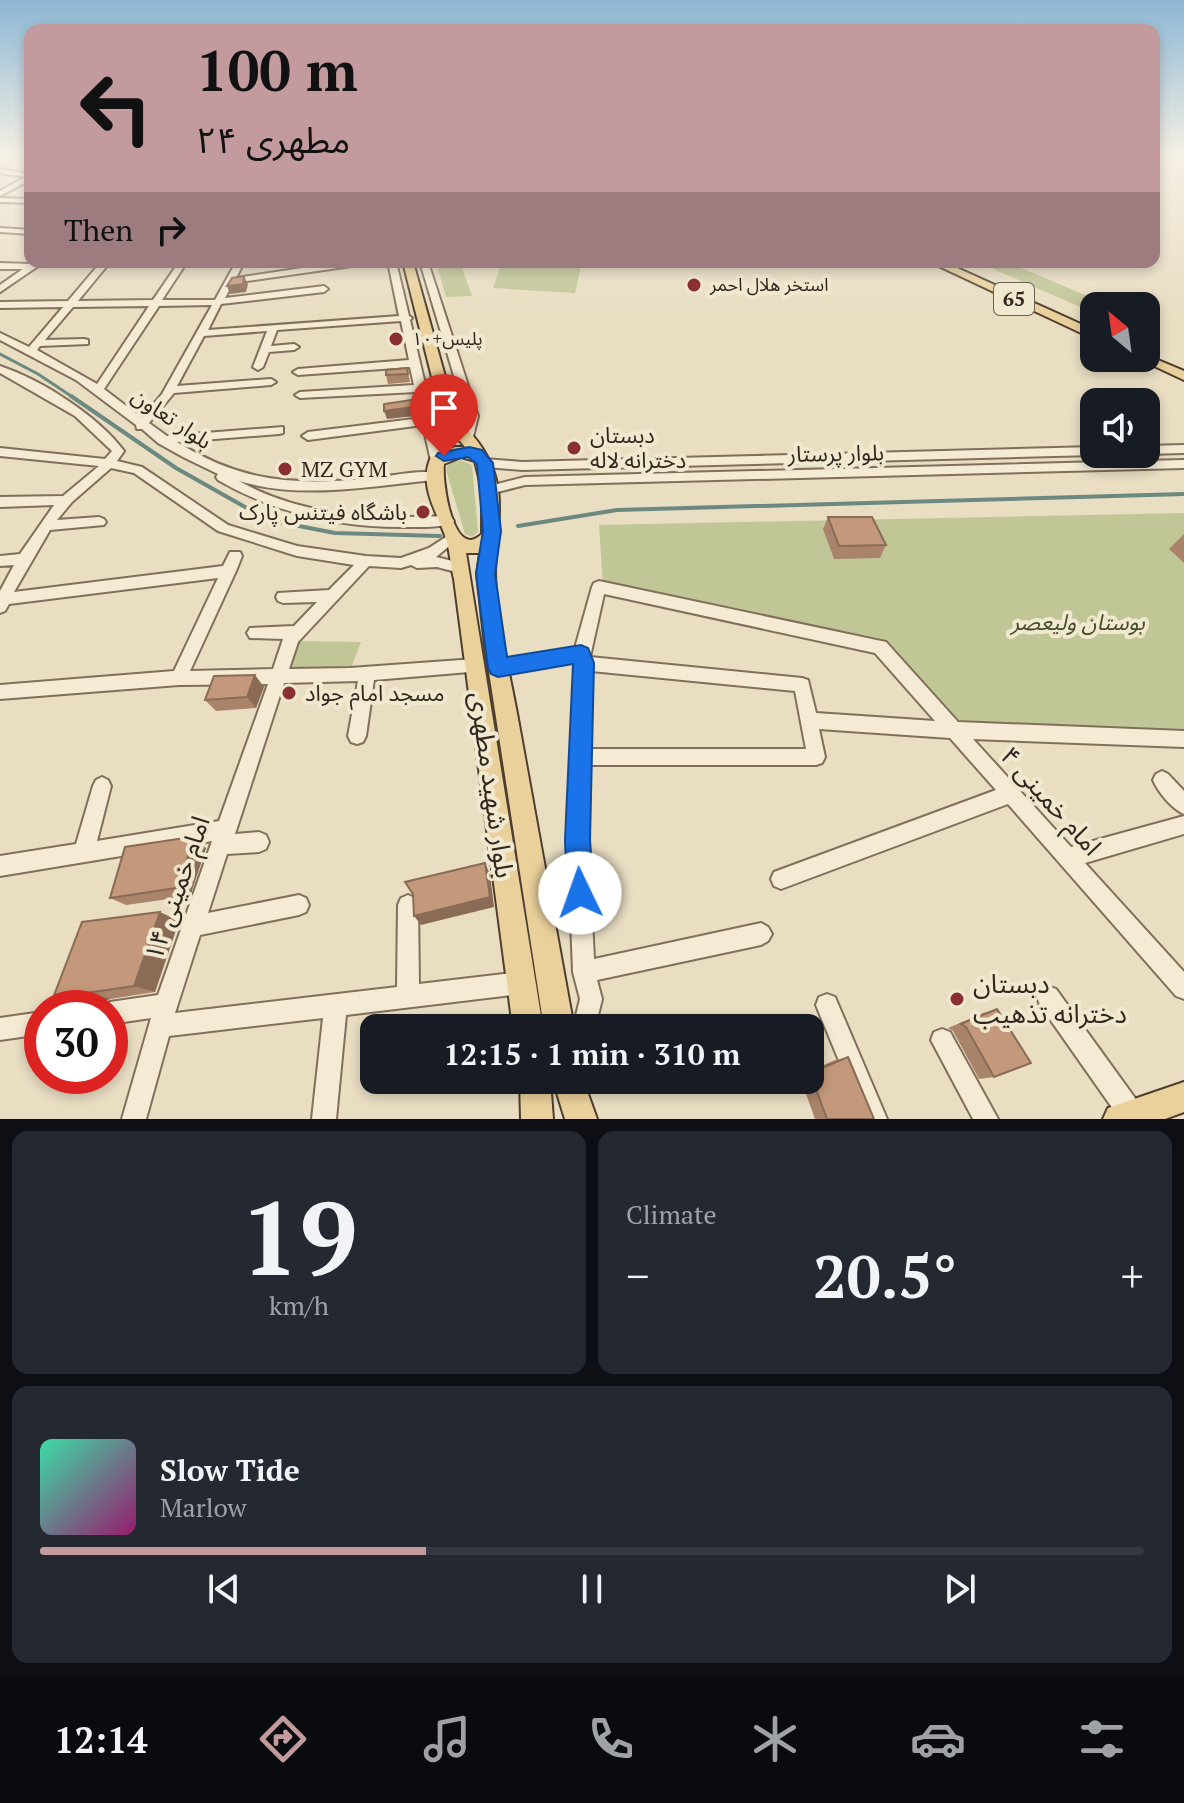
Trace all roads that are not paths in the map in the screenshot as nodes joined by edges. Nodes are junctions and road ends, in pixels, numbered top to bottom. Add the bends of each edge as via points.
1 (0, 230) edge
2 (24, 232) edge
3 (24, 265) edge
4 (0, 266) edge
5 (32, 268) edge
6 (101, 268) edge
7 (179, 268) edge
8 (237, 268) edge
9 (318, 268) edge
10 (394, 268) edge
11 (410, 268) edge
12 (426, 268) edge
13 (948, 268) edge
14 (972, 268) edge
15 (230, 281) junction
16 (0, 289) edge
17 (324, 289) dead end
18 (215, 302) junction
19 (156, 303) junction
20 (72, 304) junction
21 (0, 305) edge
22 (1080, 317) edge
23 (407, 318) junction
24 (273, 328) junction
25 (1080, 329) edge
26 (201, 333) junction
27 (0, 336) edge
28 (84, 342) dead end
29 (40, 343) junction
30 (294, 347) dead end
31 (265, 349) junction
32 (1160, 352) edge
33 (29, 353) junction
34 (416, 363) junction
35 (1184, 363) edge
36 (1160, 365) edge
37 (258, 367) dead end
38 (0, 369) edge
39 (298, 372) dead end
40 (1184, 376) edge
41 (271, 382) dead end
42 (422, 388) junction
43 (98, 390) junction
44 (170, 390) junction
45 (300, 395) dead end
46 (429, 421) junction
47 (450, 421) junction
48 (141, 426) junction
49 (279, 430) dead end
50 (308, 436) dead end
51 (468, 438) junction
52 (161, 440) junction
53 (1184, 449) edge
54 (1160, 450) edge
55 (1080, 451) edge
56 (0, 452) edge
57 (1050, 452) junction
58 (480, 458) junction
59 (201, 463) junction
60 (1184, 464) edge
61 (109, 465) junction
62 (1062, 467) junction
63 (436, 468) junction
64 (490, 490) junction
65 (66, 500) junction
66 (0, 502) edge
67 (99, 522) dead end
68 (48, 525) junction
69 (451, 534) junction
70 (491, 537) junction
71 (235, 556) dead end
72 (27, 559) junction
73 (0, 561) edge
74 (366, 561) junction
75 (401, 563) junction
76 (460, 568) junction
77 (229, 571) junction
78 (329, 596) junction
79 (283, 597) dead end
80 (2, 603) edge
81 (297, 632) junction
82 (255, 633) dead end
83 (582, 659) junction
84 (487, 667) junction
85 (367, 674) junction
86 (277, 676) junction
87 (179, 678) junction
88 (0, 692) edge
89 (808, 720) junction
90 (952, 730) junction
91 (357, 736) dead end
92 (1184, 739) edge
93 (579, 757) junction
94 (1162, 780) dead end
95 (102, 786) dead end
96 (1009, 794) junction
97 (1184, 805) edge
98 (1184, 825) edge
99 (225, 837) junction
100 (259, 842) dead end
101 (84, 851) junction
102 (1067, 858) junction
103 (0, 866) edge
104 (781, 879) dead end
105 (299, 905) dead end
106 (408, 905) edge
107 (194, 926) junction
108 (761, 934) dead end
109 (584, 972) junction
110 (521, 983) junction
111 (1184, 988) edge
112 (408, 996) junction
113 (1048, 997) dead end
114 (336, 1005) junction
115 (827, 1005) dead end
116 (128, 1014) edge
117 (526, 1014) edge
118 (556, 1014) edge
119 (587, 1014) edge
120 (163, 1016) junction
121 (24, 1026) edge
122 (0, 1029) edge
123 (942, 1040) dead end
124 (573, 1094) edge
125 (1184, 1097) edge
126 (1125, 1117) edge
127 (134, 1119) edge
128 (324, 1119) edge
129 (581, 1119) edge
130 (875, 1119) edge
131 (986, 1119) edge

1 - 2 street
3 - 4 street
5 - 16 street
6 - 20 street
7 - 19 street
8 - 15 street
9 - 15 street
10 - 23 street
11 - 47 main road
12 - 51 street via 472,416
13 - 25 main road, 65
14 - 22 main road, 65
15 - 18 street
17 - 18 street
18 - 19 street
18 - 26 street
19 - 20 street
19 - 43 street
20 - 21 street
20 - 29 street
23 - 24 street
23 - 34 street
24 - 26 street
24 - 31 street
26 - 44 street
27 - 33 street, بلوار تعاون
28 - 29 street
29 - 33 street
30 - 31 street
31 - 37 street
32 - 35 main road
33 - 43 street, بلوار تعاون
34 - 39 street
34 - 42 street
36 - 40 main road
38 - 61 street via 95,425 118,451
41 - 44 street
42 - 45 street
42 - 46 street
43 - 48 street, بلوار تعاون
44 - 48 street
46 - 50 street
46 - 63 street
47 - 51 main road
47 - 63 main road
48 - 52 street, بلوار تعاون
49 - 52 street
51 - 58 main road
52 - 59 street, بلوار تعاون
53 - 54 street
55 - 57 street, بلوار پرستار
56 - 61 street
57 - 58 street, بلوار پرستار via 522,466
57 - 62 street
58 - 63 main road via 460,451
58 - 64 main road, بلوار شهید مطهری
59 - 63 street, بلوار تعاون via 274,484 341,484
59 - 69 street via 238,487 315,515
60 - 62 street, بلوار پرستار
61 - 65 street
61 - 74 street via 138,470 223,528 297,551
62 - 64 street, بلوار پرستار via 525,481
63 - 69 main road, بلوار شهید مطهری
64 - 70 main road, بلوار شهید مطهری
65 - 66 street
65 - 68 street
67 - 68 street
68 - 72 street
69 - 70 main road via 474,548
69 - 75 street via 434,552
69 - 76 main road, بلوار شهید مطهری
70 - 84 main road, بلوار شهید مطهری
71 - 77 street
72 - 73 street
72 - 80 street
74 - 75 street
74 - 78 street, امام خمینی ۱۴
75 - 76 street via 437,562
76 - 84 main road, بلوار شهید مطهری
77 - 80 street
77 - 87 street
78 - 79 street
78 - 81 street, امام خمینی ۱۴
81 - 82 street
81 - 86 street, امام خمینی ۱۴
83 - 84 street
83 - 89 street via 802,685
83 - 90 street, امام خمینی ۴ via 599,587 880,647
83 - 93 street
84 - 85 street
84 - 110 main road, بلوار شهید مطهری
84 - 118 main road, بلوار شهید مطهری
85 - 86 street
85 - 91 street
86 - 87 street
86 - 99 street, امام خمینی ۱۴
87 - 88 street
89 - 90 street
89 - 93 street via 816,757
90 - 92 street
90 - 96 street, امام خمینی ۴
93 - 109 street
94 - 97 street
95 - 101 street
96 - 102 street, امام خمینی ۴
96 - 104 street
98 - 102 street
99 - 100 street
99 - 101 street
99 - 107 street, امام خمینی ۱۴
101 - 103 street
102 - 111 street, امام خمینی ۴
105 - 107 street
106 - 112 street
107 - 120 street, امام خمینی ۱۴
108 - 109 street
109 - 119 street via 591,999
110 - 112 street
110 - 117 main road, بلوار شهید مطهری
112 - 114 street
113 - 126 street
114 - 120 street
114 - 128 street
115 - 130 street
116 - 120 street
120 - 127 street, امام خمینی ۱۴
121 - 122 street
123 - 131 street
124 - 129 main road
125 - 126 main road

